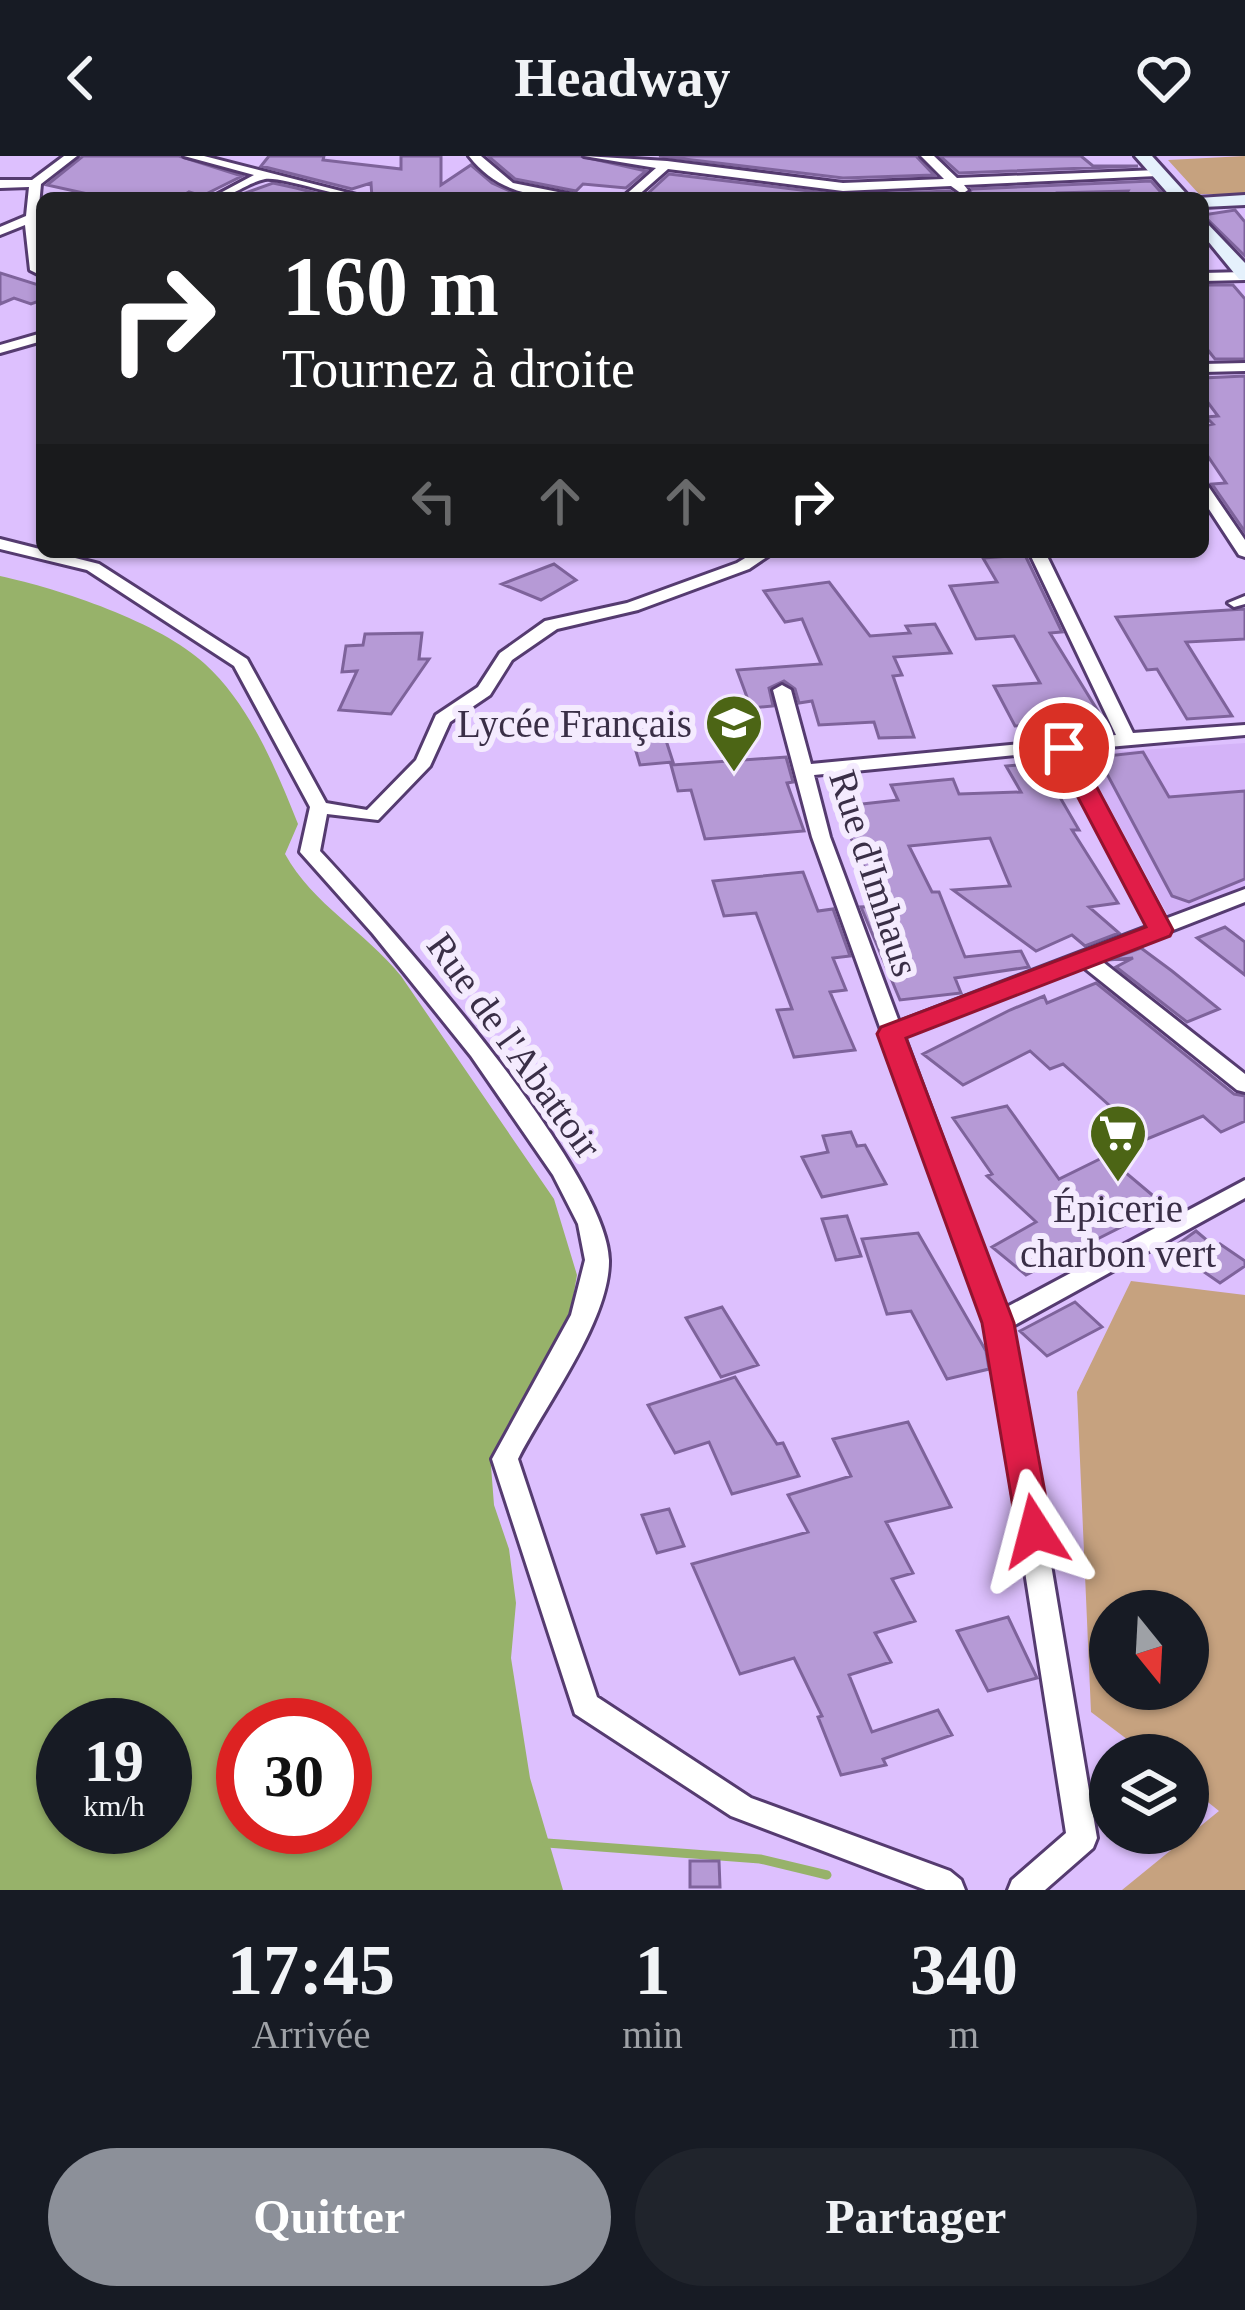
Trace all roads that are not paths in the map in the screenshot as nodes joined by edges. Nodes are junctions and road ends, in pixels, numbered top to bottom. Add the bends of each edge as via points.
1 (71, 156) edge
2 (190, 156) edge
3 (475, 156) edge
4 (590, 156) edge
5 (928, 156) edge
6 (1143, 156) edge
7 (667, 164) junction
8 (1157, 173) junction
9 (264, 175) junction
10 (35, 183) junction
11 (0, 184) edge
12 (956, 184) junction
13 (229, 192) edge
14 (336, 192) edge
15 (546, 192) edge
16 (635, 192) edge
17 (965, 192) edge
18 (1175, 192) edge
19 (1245, 200) edge
20 (1209, 202) edge
21 (31, 218) junction
22 (0, 231) edge
23 (1209, 231) edge
24 (36, 238) edge
25 (36, 270) edge
26 (1245, 276) edge
27 (1209, 277) edge
28 (36, 340) edge
29 (0, 349) edge
30 (1245, 367) edge
31 (1209, 368) edge
32 (1209, 498) edge
33 (0, 544) edge
34 (1245, 552) edge
35 (36, 553) edge
36 (57, 558) edge
37 (102, 558) edge
38 (756, 558) edge
39 (1040, 558) edge
40 (93, 567) junction
41 (782, 690) dead end
42 (1245, 730) edge
43 (1126, 737) junction
44 (1064, 748) junction
45 (803, 770) junction
46 (319, 807) junction
47 (1245, 896) edge
48 (1160, 930) junction
49 (1086, 958) junction
50 (891, 1034) junction
51 (1245, 1085) edge
52 (1245, 1188) edge
53 (998, 1323) junction
54 (950, 1890) edge
55 (1023, 1890) edge

1 - 10 street
2 - 9 street
3 - 15 street via 491,179
4 - 7 street
5 - 12 street
6 - 8 main road
7 - 12 street via 843,187
7 - 16 street
8 - 12 street
8 - 18 main road
9 - 13 street
9 - 14 street
10 - 11 street
10 - 21 street
12 - 17 street
19 - 20 main road
21 - 22 street
21 - 24 street
23 - 26 main road
24 - 25 street
26 - 27 street
28 - 29 street
30 - 31 street
32 - 34 street
33 - 35 street, Rue de l'Abattoir
36 - 40 street, Rue de l'Abattoir
37 - 40 street
38 - 46 street via 632,607 551,625 506,657 484,691 442,719 424,762 371,816
39 - 43 street
40 - 46 street, Rue de l'Abattoir via 242,663
41 - 45 street, Rue d'Imhaus
42 - 43 street
43 - 44 street
44 - 45 street
44 - 48 street
45 - 50 street, Rue d'Imhaus
46 - 54 street, Rue de l'Abattoir via 310,851 483,1058 569,1177 598,1255 581,1329 505,1459 585,1705 741,1807
47 - 48 street
48 - 49 street
49 - 50 street
49 - 51 street
50 - 53 street, Rue d'Imhaus
52 - 53 street
53 - 55 street, Rue d'Imhaus via 1082,1838

